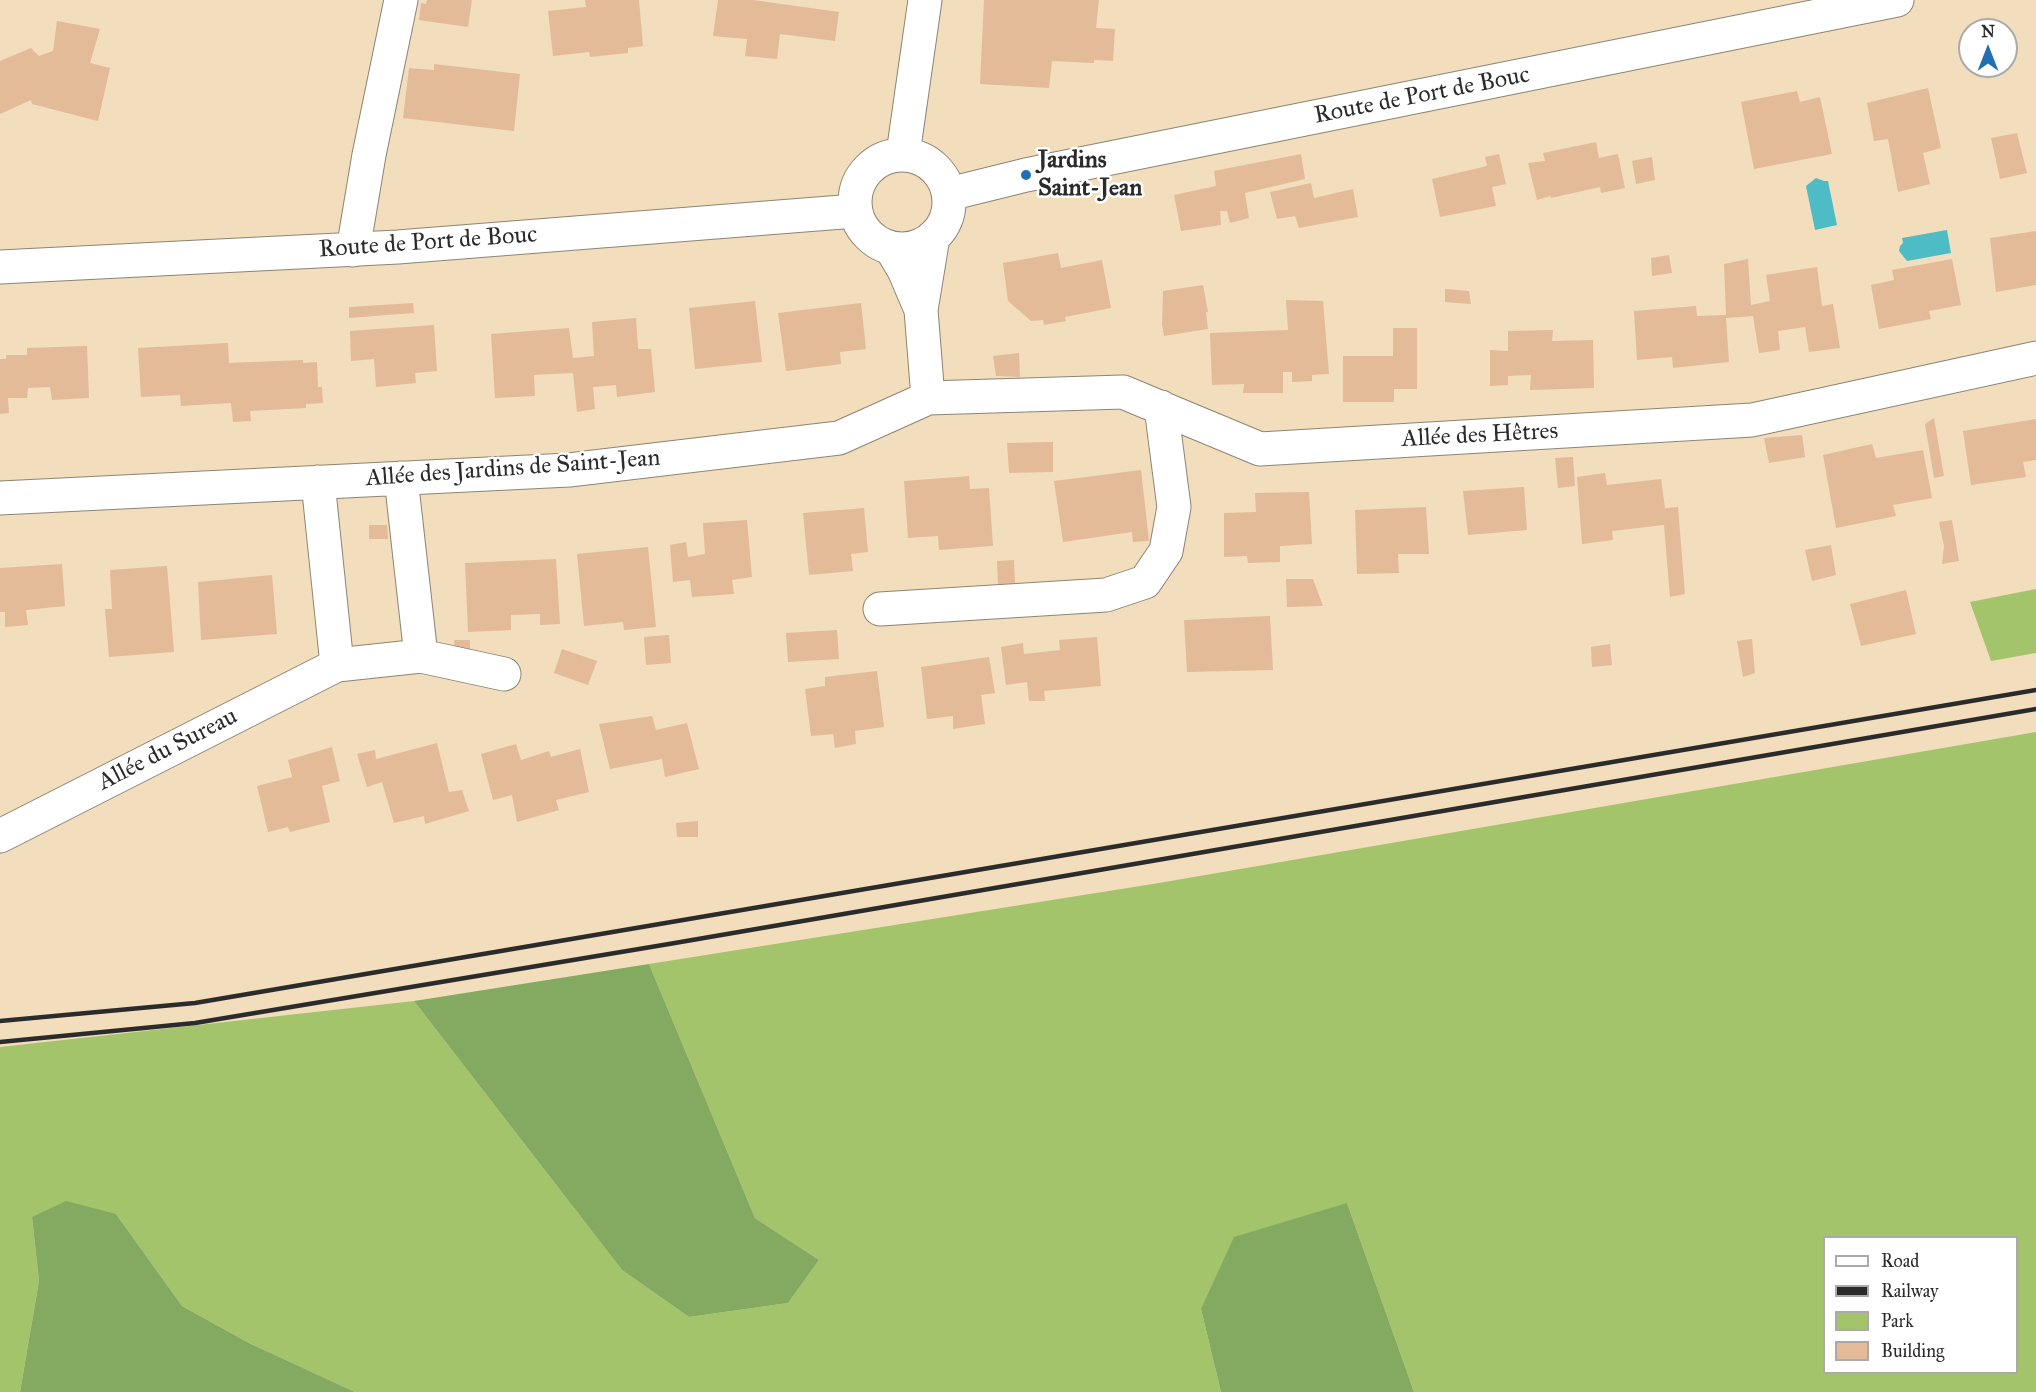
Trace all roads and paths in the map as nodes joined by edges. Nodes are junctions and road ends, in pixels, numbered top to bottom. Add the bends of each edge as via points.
1 (401, 0) edge
2 (926, 0) edge
3 (1897, 0) edge
4 (903, 154) junction
5 (949, 194) junction
6 (855, 211) junction
7 (933, 237) junction
8 (891, 248) junction
9 (353, 250) junction
10 (0, 267) edge
11 (921, 310) junction
12 (2036, 358) edge
13 (928, 398) junction
14 (1161, 407) junction
15 (401, 478) junction
16 (318, 482) junction
17 (0, 498) edge
18 (880, 609) dead end
19 (421, 656) junction
20 (337, 665) junction
21 (504, 674) dead end
22 (0, 836) edge

1 - 9 street
2 - 4 street
3 - 5 street, Route de Port de Bouc via 1026,175
4 - 5 street via 933,166
4 - 6 street via 889,156 866,171 858,183
5 - 7 street via 949,210
6 - 8 street via 867,235
6 - 9 street, Route de Port de Bouc
7 - 8 street via 905,249
7 - 11 street
8 - 11 street
9 - 10 street, Route de Port de Bouc
11 - 13 street
12 - 14 street, Allée des Hêtres via 1752,420 1260,449
13 - 14 street, Allée des Hêtres via 1123,392
13 - 15 street, Allée des Jardins de Saint-Jean via 839,438 569,470
14 - 18 street via 1174,507 1166,551 1145,582 1106,595
15 - 16 street, Allée des Jardins de Saint-Jean
15 - 19 street
16 - 17 street, Allée des Jardins de Saint-Jean
16 - 20 street
19 - 20 street, Allée du Sureau
19 - 21 street, Allée du Sureau
20 - 22 street, Allée du Sureau

